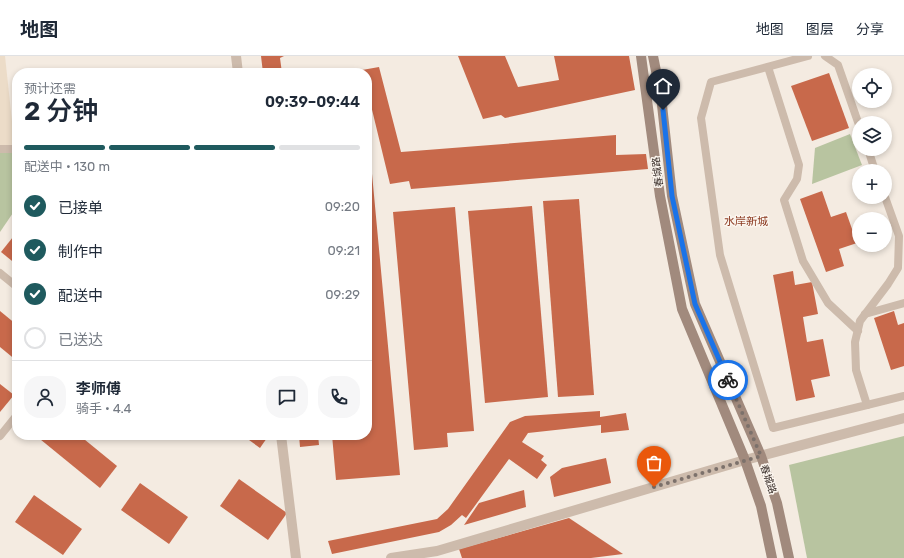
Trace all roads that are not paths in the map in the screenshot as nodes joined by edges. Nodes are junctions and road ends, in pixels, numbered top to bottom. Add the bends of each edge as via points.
1 (236, 56) edge
2 (641, 56) edge
3 (653, 56) edge
4 (808, 56) edge
5 (825, 56) edge
6 (768, 67) junction
7 (237, 68) edge
8 (856, 116) edge
9 (0, 149) edge
10 (12, 149) edge
11 (887, 204) edge
12 (0, 273) edge
13 (12, 283) edge
14 (904, 303) edge
15 (865, 314) junction
16 (858, 331) junction
17 (904, 396) edge
18 (867, 405) junction
19 (904, 418) edge
20 (12, 421) edge
21 (0, 436) edge
22 (282, 440) edge
23 (761, 456) junction
24 (745, 460) junction
25 (434, 555) edge
26 (296, 558) edge
27 (391, 558) edge
28 (772, 558) edge
29 (789, 558) edge

1 - 7 street
2 - 24 street, 春城路 via 660,196 682,309
3 - 23 street, 春城路 via 661,96 672,196 695,304
4 - 6 lane
5 - 8 lane via 838,65
6 - 16 lane via 799,165 797,179 784,200 803,261 828,303
6 - 18 lane via 711,82 701,118 720,255 773,428
9 - 10 lane
11 - 15 lane via 898,236 898,268
12 - 13 lane
14 - 15 lane
15 - 16 lane
16 - 18 lane via 854,342 856,370
17 - 18 lane
19 - 23 street
20 - 21 lane
22 - 26 street
23 - 24 street
23 - 29 street, 春城路 via 777,503
24 - 25 street
24 - 28 street, 春城路 via 761,506
25 - 27 street

